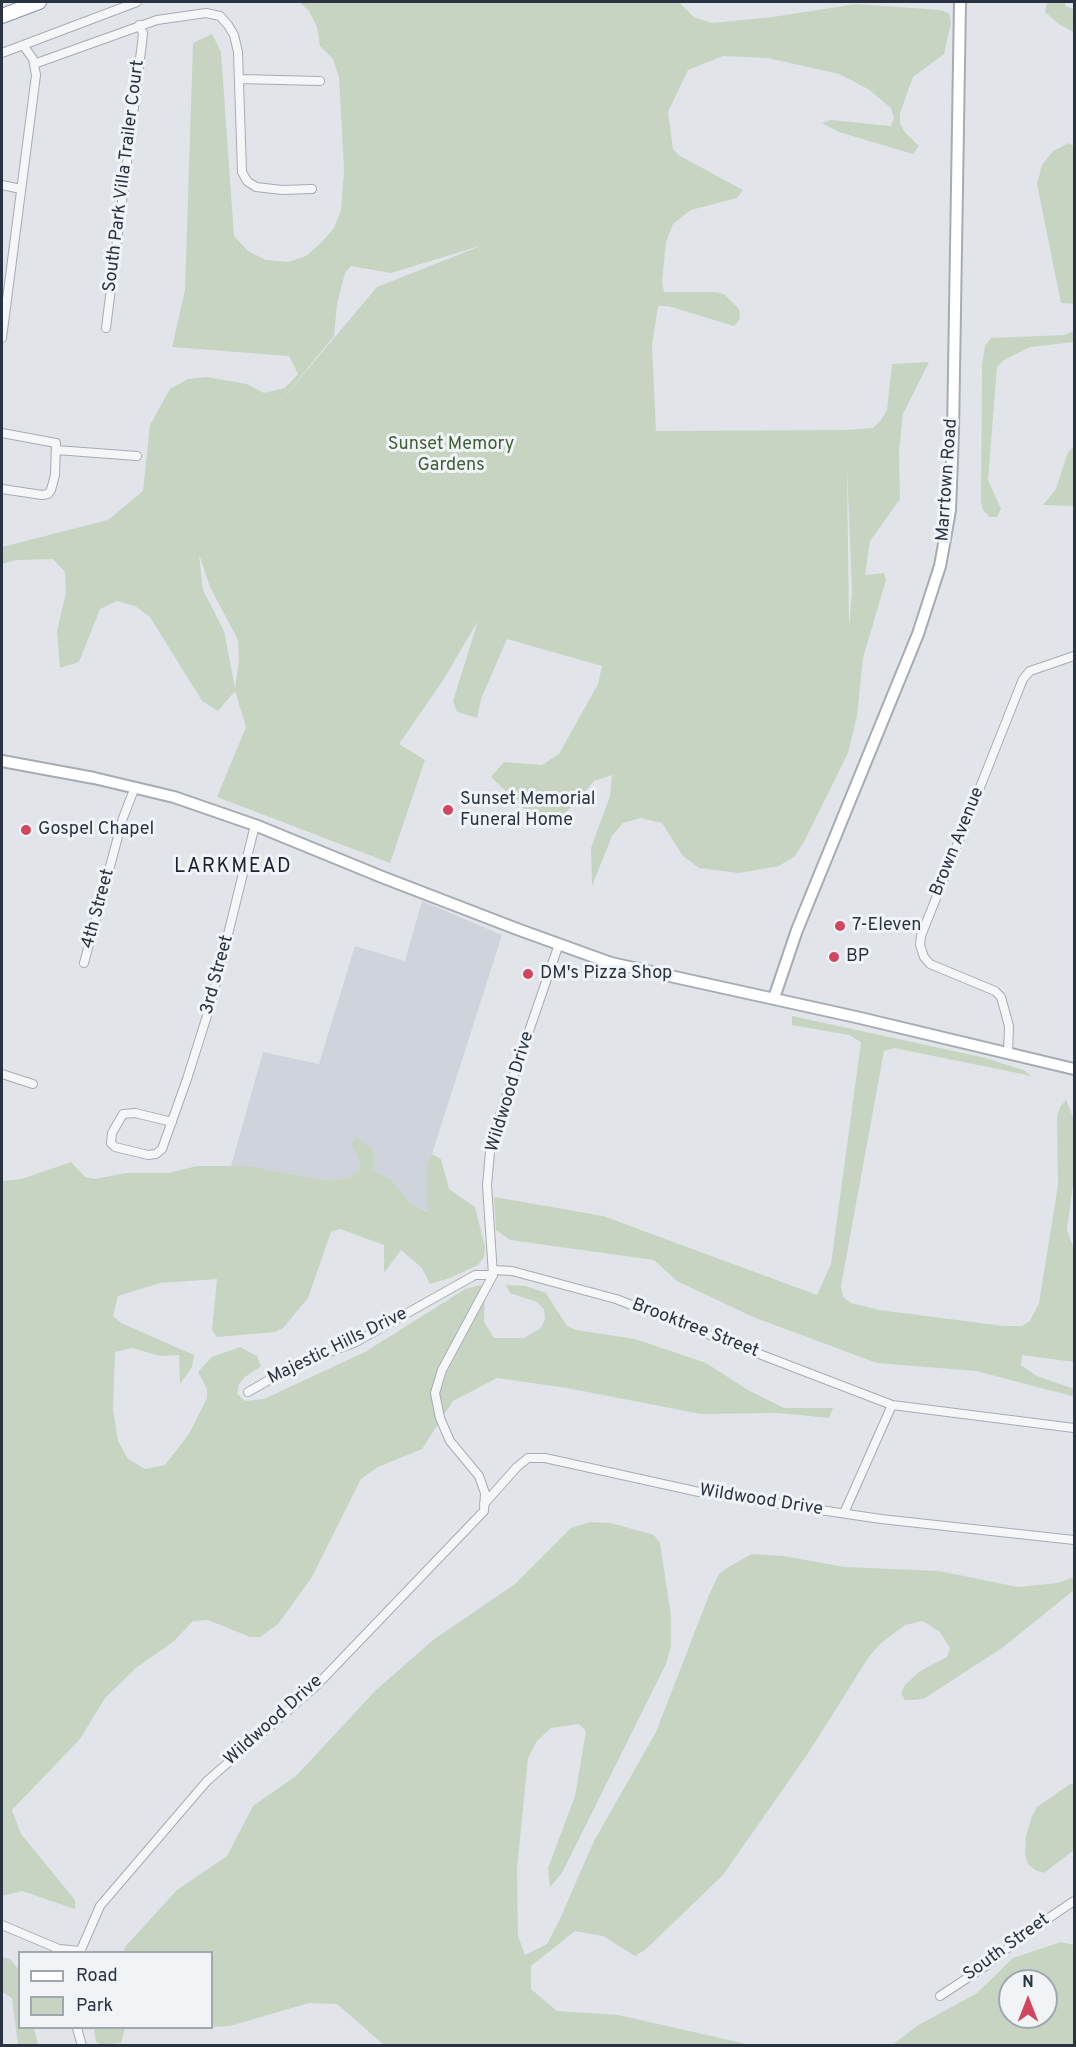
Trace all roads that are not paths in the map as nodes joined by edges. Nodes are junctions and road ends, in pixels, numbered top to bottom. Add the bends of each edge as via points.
1 (39, 2) edge
2 (137, 2) edge
3 (960, 2) edge
4 (2, 16) edge
5 (139, 25) junction
6 (23, 45) junction
7 (2, 53) edge
8 (34, 64) junction
9 (239, 79) junction
10 (320, 81) dead end
11 (2, 185) edge
12 (21, 189) junction
13 (312, 189) dead end
14 (6, 274) edge
15 (106, 328) dead end
16 (2, 338) edge
17 (2, 433) edge
18 (56, 450) junction
19 (137, 456) dead end
20 (2, 489) edge
21 (1074, 656) edge
22 (2, 761) edge
23 (135, 786) junction
24 (255, 825) junction
25 (559, 944) junction
26 (84, 963) dead end
27 (774, 998) junction
28 (1008, 1053) junction
29 (1074, 1069) edge
30 (2, 1074) edge
31 (33, 1084) dead end
32 (172, 1122) junction
33 (493, 1273) junction
34 (248, 1392) dead end
35 (892, 1405) junction
36 (1074, 1428) edge
37 (484, 1504) junction
38 (844, 1513) junction
39 (1074, 1540) edge
40 (1074, 1901) edge
41 (2, 1925) edge
42 (75, 1951) edge
43 (80, 1951) edge
44 (940, 1996) dead end
45 (77, 2029) edge
46 (82, 2046) edge

1 - 4 highway
2 - 6 street
3 - 27 main road, Marrtown Road via 953,433 946,534 918,634 797,930
5 - 8 street
5 - 9 street via 206,13 220,16 234,34
5 - 15 street, South Park Villa Trailer Court via 142,44
6 - 7 street
6 - 8 street
8 - 12 street via 36,75
9 - 10 street
9 - 13 street via 242,172 247,180 256,187
11 - 12 street
12 - 14 street
14 - 16 street
17 - 18 street via 56,443
18 - 19 street
18 - 20 street via 55,475 48,494
21 - 28 street, Brown Avenue via 1030,671 1023,679 921,936 922,951 930,964 1001,997 1009,1026
22 - 23 main road
23 - 24 main road
23 - 26 street, 4th Street
24 - 25 main road via 382,878
24 - 32 street, 3rd Street via 211,1003
25 - 27 main road via 611,963
25 - 33 street, Wildwood Drive via 490,1152 487,1185
27 - 28 main road
28 - 29 main road
30 - 31 street
32 - 32 street, 3rd Street via 162,1149 156,1154 111,1143 112,1132 123,1114
33 - 34 street, Majestic Hills Drive via 475,1275 356,1342 295,1365
33 - 35 street, Brooktree Street via 512,1271 616,1299
33 - 37 street via 442,1370 435,1393 450,1441 479,1476
35 - 36 street
35 - 38 street, Wildwood Drive
37 - 38 street, Wildwood Drive via 528,1458 545,1458 699,1492
37 - 43 street, Wildwood Drive via 484,1511 316,1686 207,1781 100,1906
38 - 39 street, Wildwood Drive
40 - 44 street, South Street
41 - 42 street
45 - 46 street

